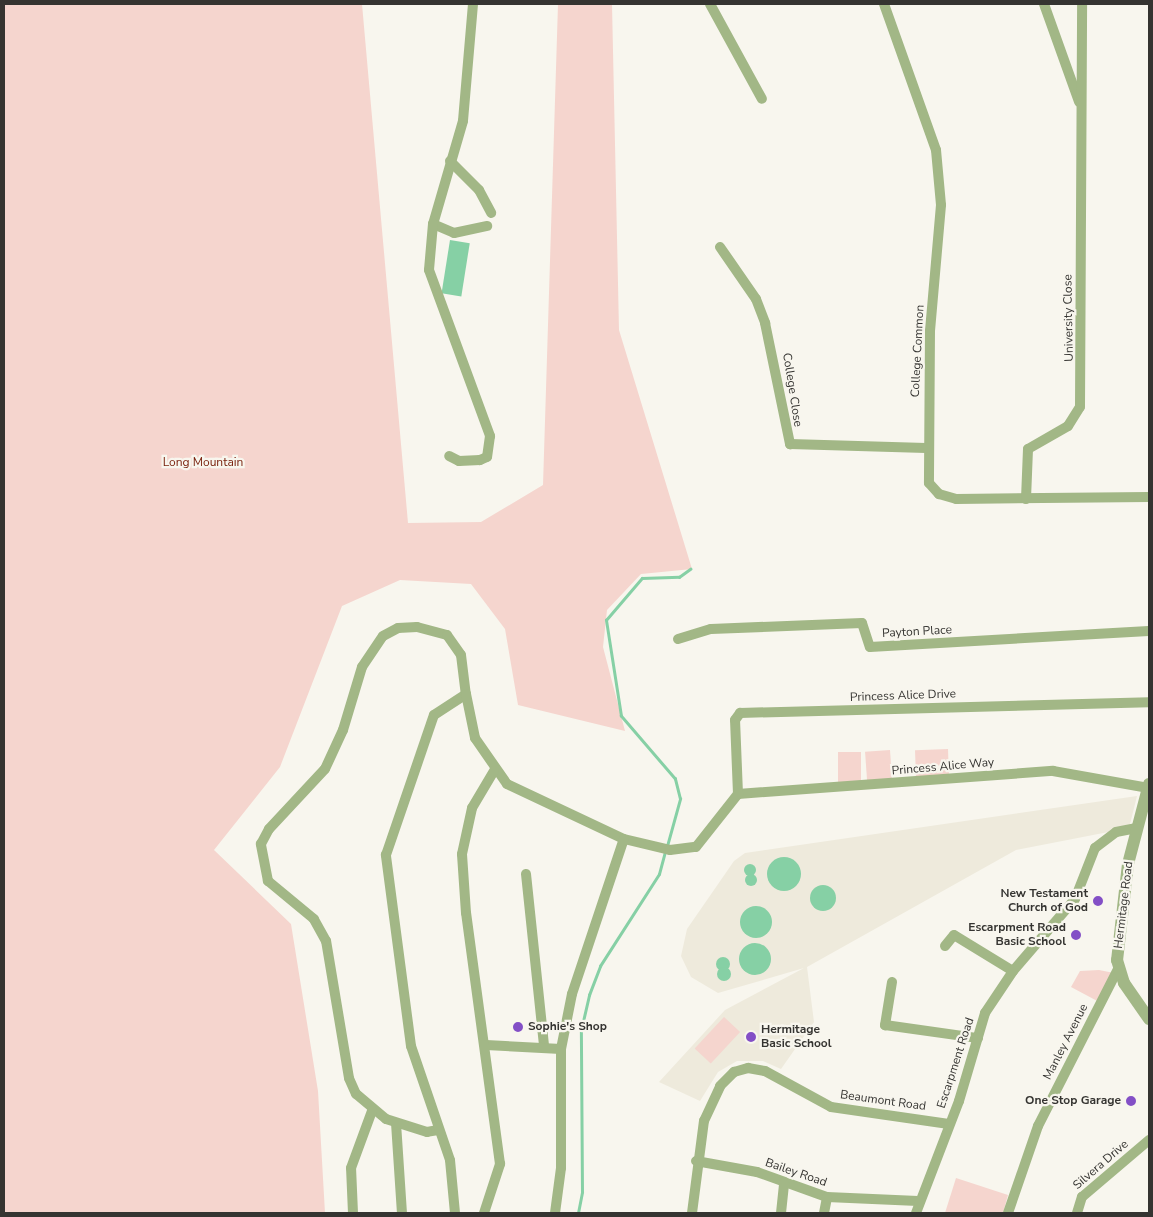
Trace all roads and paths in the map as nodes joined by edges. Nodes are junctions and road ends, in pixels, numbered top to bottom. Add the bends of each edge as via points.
1 (473, 4) edge
2 (710, 4) edge
3 (884, 4) edge
4 (1044, 4) edge
5 (1082, 4) edge
6 (762, 99) dead end
7 (1081, 108) junction
8 (450, 161) junction
9 (491, 213) dead end
10 (433, 224) junction
11 (487, 226) dead end
12 (720, 247) dead end
13 (926, 448) junction
14 (449, 456) dead end
15 (1149, 497) edge
16 (1026, 499) junction
17 (1149, 631) edge
18 (678, 640) dead end
19 (466, 694) junction
20 (1149, 702) edge
21 (494, 771) junction
22 (1149, 786) edge
23 (738, 794) junction
24 (1137, 828) junction
25 (624, 839) junction
26 (526, 874) dead end
27 (945, 946) dead end
28 (1118, 969) junction
29 (1013, 971) junction
30 (892, 982) dead end
31 (1149, 1020) edge
32 (978, 1038) junction
33 (486, 1045) junction
34 (544, 1046) junction
35 (561, 1050) junction
36 (372, 1110) junction
37 (396, 1123) junction
38 (949, 1124) junction
39 (438, 1130) junction
40 (1149, 1140) edge
41 (696, 1161) junction
42 (784, 1183) junction
43 (827, 1197) junction
44 (918, 1201) junction
45 (353, 1213) edge
46 (402, 1213) edge
47 (455, 1213) edge
48 (484, 1213) edge
49 (555, 1213) edge
50 (692, 1213) edge
51 (781, 1213) edge
52 (824, 1213) edge
53 (916, 1213) edge
54 (1008, 1213) edge
55 (1077, 1213) edge

1 - 8 street via 463,121
2 - 6 street
3 - 13 street, College Common via 936,150 941,205
4 - 7 street, University Close
5 - 7 street, University Close
7 - 16 street, University Close via 1080,407 1068,426 1034,441 1028,449
8 - 9 street via 479,190
8 - 10 street
10 - 11 street via 454,233
10 - 14 street via 429,270 490,436 487,457 459,461
12 - 13 street, College Close via 756,299 765,323 790,444
13 - 16 street, College Common via 926,476 939,494 956,499
15 - 16 street, College Common
17 - 18 street, Payton Place via 870,647 862,623 711,629
19 - 21 street via 475,738
19 - 36 street via 461,655 446,635 417,627 398,628 383,636 362,667 343,730 325,769 269,829 261,844 268,881 314,919 326,941 349,1078 356,1094
19 - 39 street via 434,715 424,734 386,855 411,1046
20 - 23 street, Princess Alice Drive via 740,713 735,720
21 - 25 street via 536,802
21 - 33 street via 472,808 462,854 466,913
22 - 23 street, Princess Alice Way via 1053,771
22 - 24 street, Hermitage Road
23 - 25 street via 703,842 666,849
24 - 28 street, Hermitage Road via 1128,864
24 - 29 street, Escarpment Road via 1116,832 1095,848 1075,899
25 - 35 street via 572,994
26 - 34 street
27 - 29 street via 954,935
28 - 31 street
28 - 54 street, Manley Avenue via 1038,1126
29 - 32 street, Escarpment Road via 985,1013
30 - 32 street via 885,1025
32 - 38 street, Escarpment Road
33 - 34 street
33 - 48 street via 500,1164
34 - 35 street
35 - 49 street via 561,1168
36 - 37 street
36 - 45 street via 351,1168
37 - 39 street via 427,1132
37 - 46 street
38 - 41 street, Beaumont Road via 831,1107 765,1071 748,1068 734,1072 720,1086 704,1121
38 - 44 street, Escarpment Road
39 - 47 street via 450,1160
40 - 55 street, Silvera Drive via 1082,1197
41 - 42 street, Bailey Road via 721,1163
41 - 50 street, Beaumont Road
42 - 43 street, Bailey Road
42 - 51 street
43 - 44 street, Bailey Road
43 - 52 street
44 - 53 street, Escarpment Road

